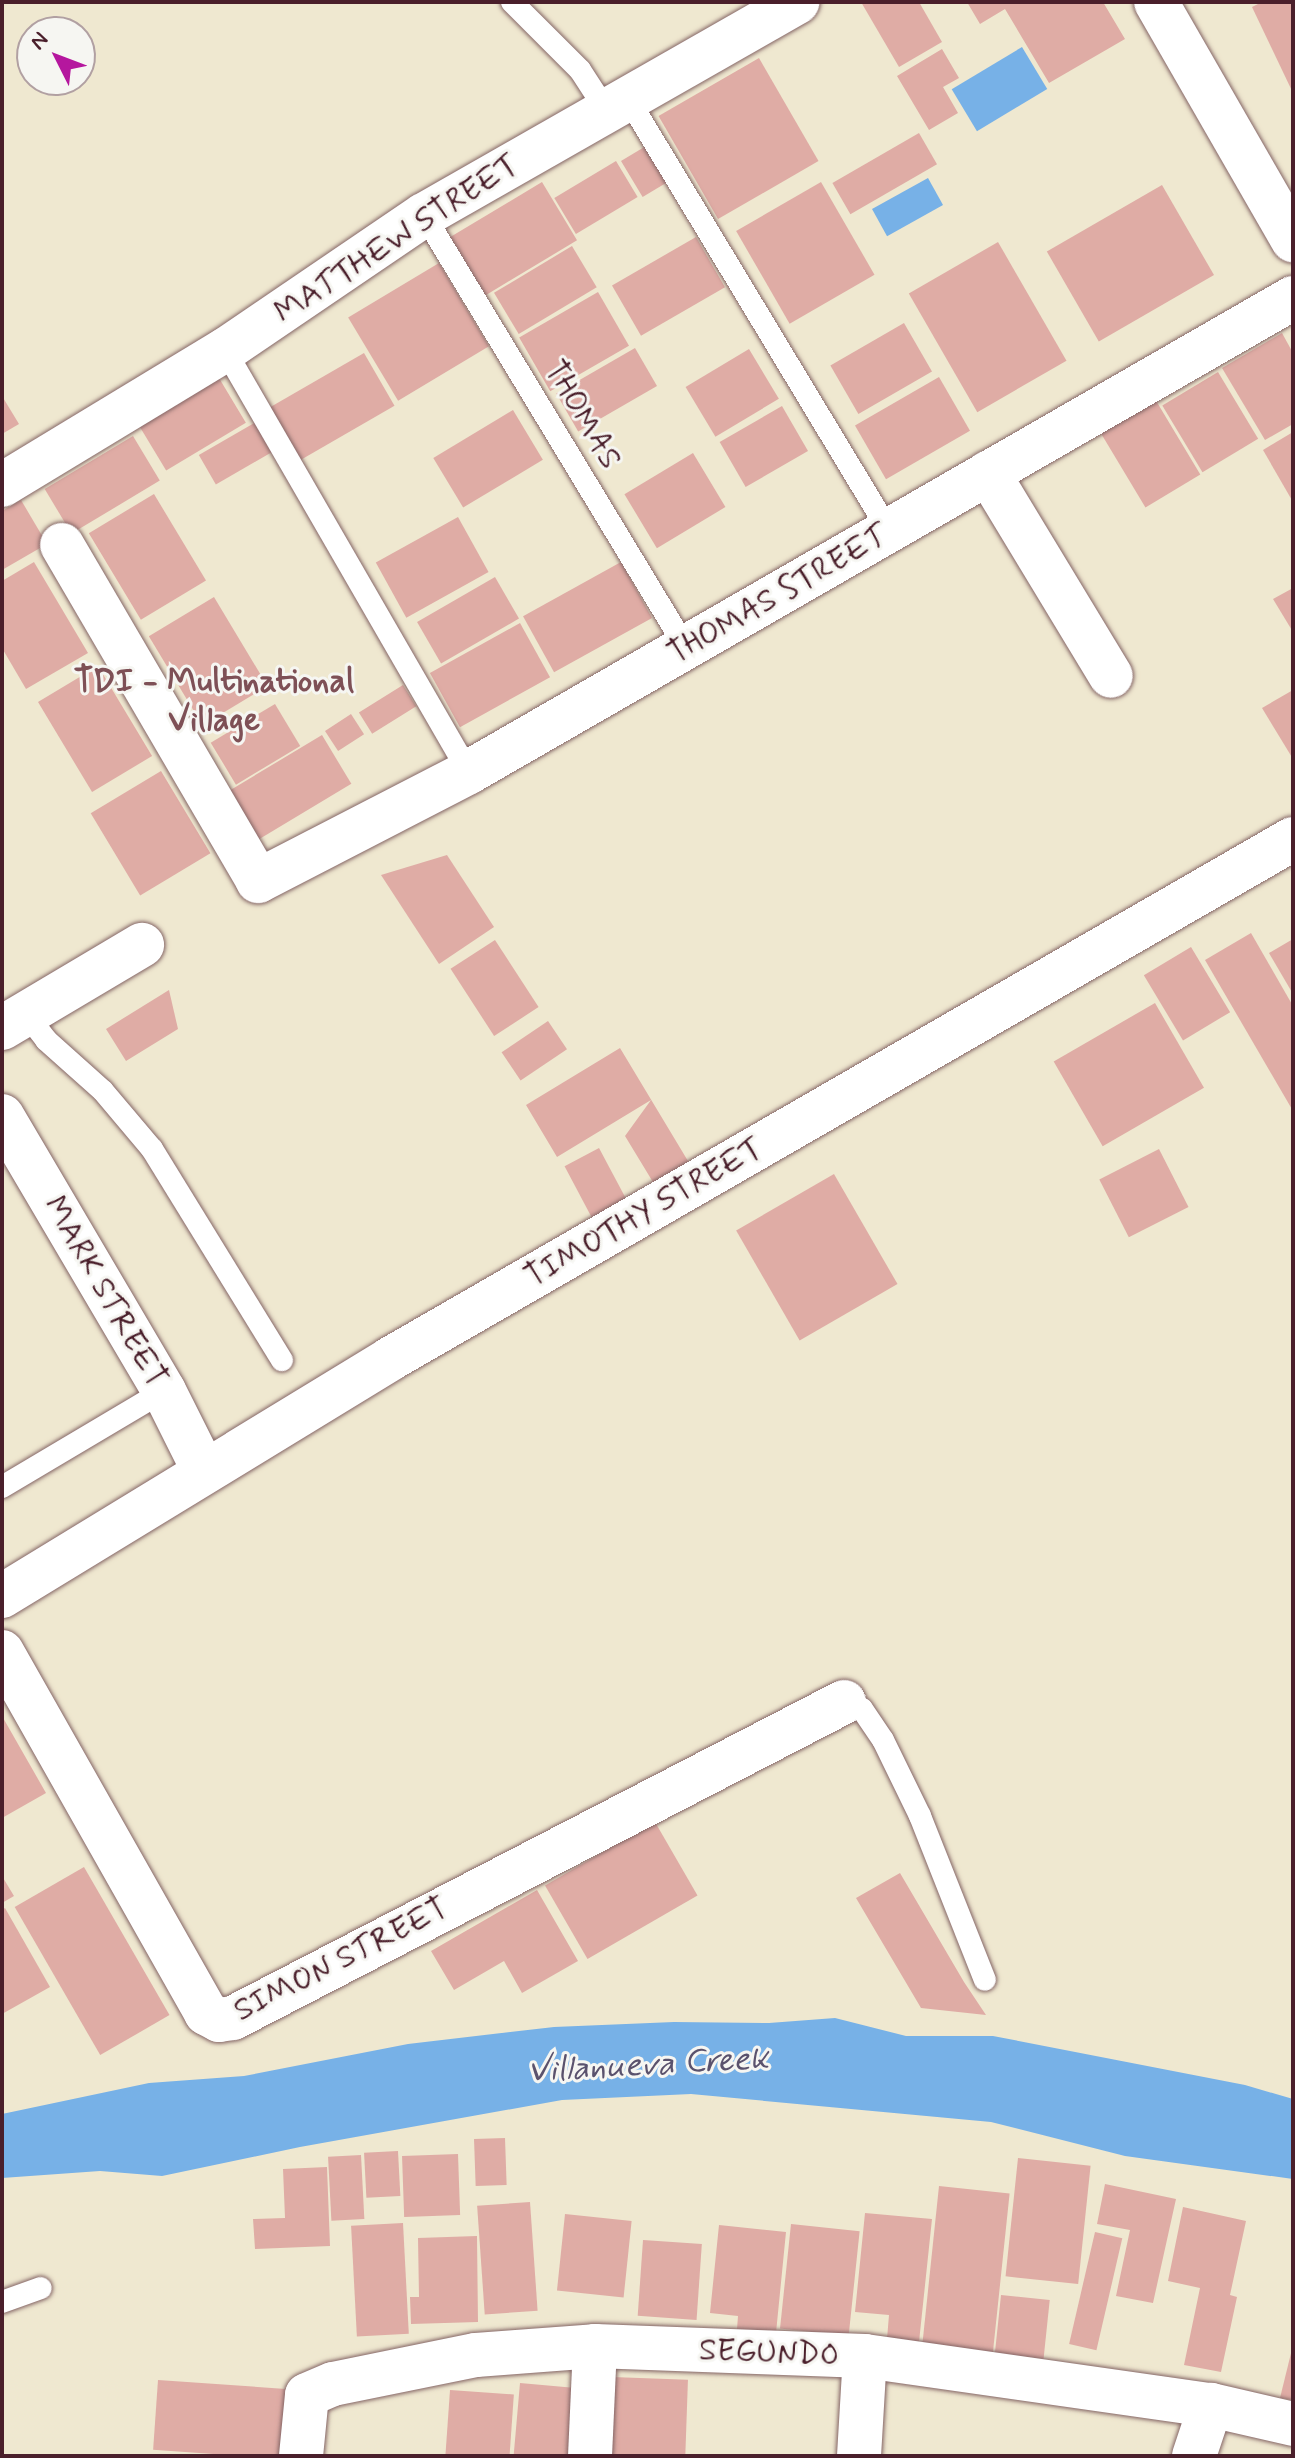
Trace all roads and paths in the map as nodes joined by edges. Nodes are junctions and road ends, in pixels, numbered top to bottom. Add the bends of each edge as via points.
1 (512, 2) edge
2 (798, 2) edge
3 (1156, 2) edge
4 (616, 103) junction
5 (424, 215) junction
6 (1293, 240) edge
7 (1293, 298) edge
8 (225, 350) junction
9 (988, 473) junction
10 (2, 485) edge
11 (889, 531) junction
12 (62, 545) dead end
13 (686, 648) junction
14 (1111, 676) dead end
15 (469, 772) junction
16 (1293, 839) edge
17 (142, 945) dead end
18 (14, 1021) edge
19 (2, 1116) edge
20 (282, 1360) dead end
21 (164, 1391) junction
22 (204, 1471) junction
23 (2, 1487) edge
24 (2, 1596) edge
25 (2, 1652) edge
26 (844, 1702) joint
27 (985, 1980) dead end
28 (41, 2288) dead end
29 (2, 2302) edge
30 (595, 2346) junction
31 (865, 2356) junction
32 (1211, 2405) junction
33 (1293, 2424) edge
34 (301, 2456) edge
35 (590, 2456) edge
36 (859, 2456) edge
37 (1194, 2456) edge

1 - 4 lane
2 - 4 street, MATTHEW STREET
3 - 6 street
4 - 5 street, MATTHEW STREET
4 - 11 lane
5 - 8 street, MATTHEW STREET
5 - 13 lane, THOMAS
7 - 9 street, THOMAS STREET
8 - 10 street, MATTHEW STREET
8 - 15 lane
9 - 11 street, THOMAS STREET
9 - 14 street
11 - 13 street, THOMAS STREET
12 - 15 street, THOMAS STREET via 258,881
13 - 15 street, THOMAS STREET
16 - 22 street, TIMOTHY STREET
17 - 18 street
18 - 20 lane via 46,1040 103,1091 152,1149
19 - 21 street, MARK STREET
21 - 22 street, MARK STREET
21 - 23 lane
22 - 24 street, TIMOTHY STREET
25 - 26 street, SIMON STREET via 206,2013 219,2020 247,2011
26 - 27 lane via 862,1709 883,1740 920,1816
28 - 29 lane
30 - 31 street, SEGUNDO
30 - 34 street, SEGUNDO via 476,2355 333,2384 307,2395
30 - 35 street
31 - 32 street, SEGUNDO
31 - 36 street
32 - 33 street, SEGUNDO
32 - 37 street

